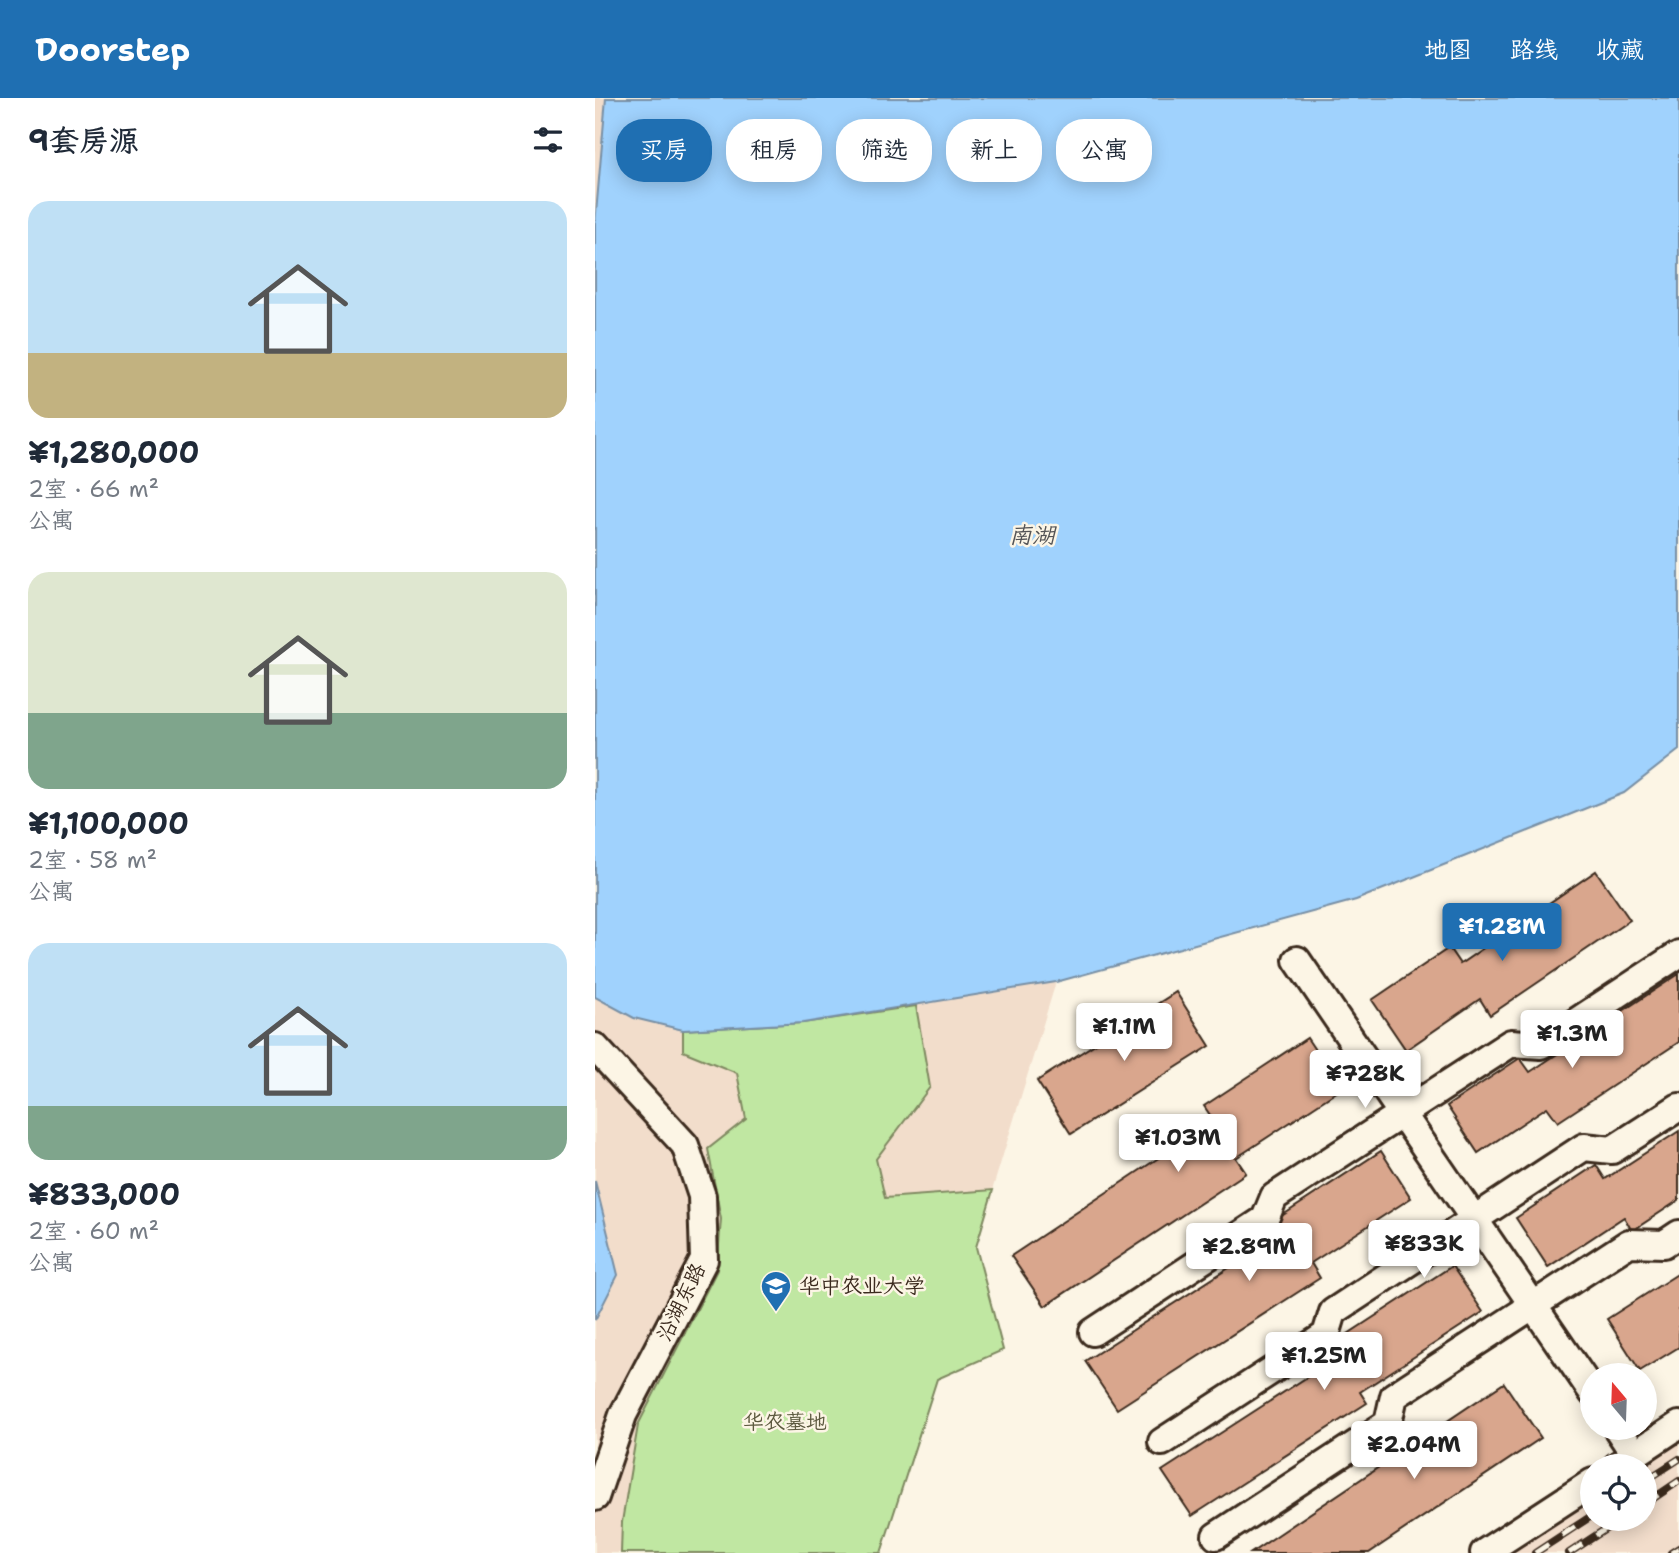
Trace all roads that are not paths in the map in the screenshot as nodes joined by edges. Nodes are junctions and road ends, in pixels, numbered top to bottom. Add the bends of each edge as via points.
1 (1679, 954) edge
2 (1297, 960) dead end
3 (595, 1047) edge
4 (1679, 1107) edge
5 (1401, 1115) junction
6 (1473, 1220) junction
7 (1679, 1234) edge
8 (1532, 1306) junction
9 (1093, 1332) dead end
10 (1580, 1374) edge
11 (1679, 1425) edge
12 (1162, 1442) dead end
13 (1636, 1454) edge
14 (1580, 1490) edge
15 (595, 1497) edge
16 (1216, 1536) dead end
17 (1484, 1553) edge

1 - 5 street via 1541,1045 1511,1043
2 - 5 street
3 - 15 street, 沿湖东路 via 685,1145 702,1196 704,1260 623,1415
4 - 6 street via 1612,1150 1584,1147
5 - 6 street
5 - 9 street via 1274,1197 1265,1219
6 - 8 street
6 - 12 street via 1333,1312 1326,1335
7 - 8 street via 1664,1244 1629,1243
8 - 10 street
8 - 16 street via 1394,1396 1388,1423
11 - 13 street
14 - 17 street

